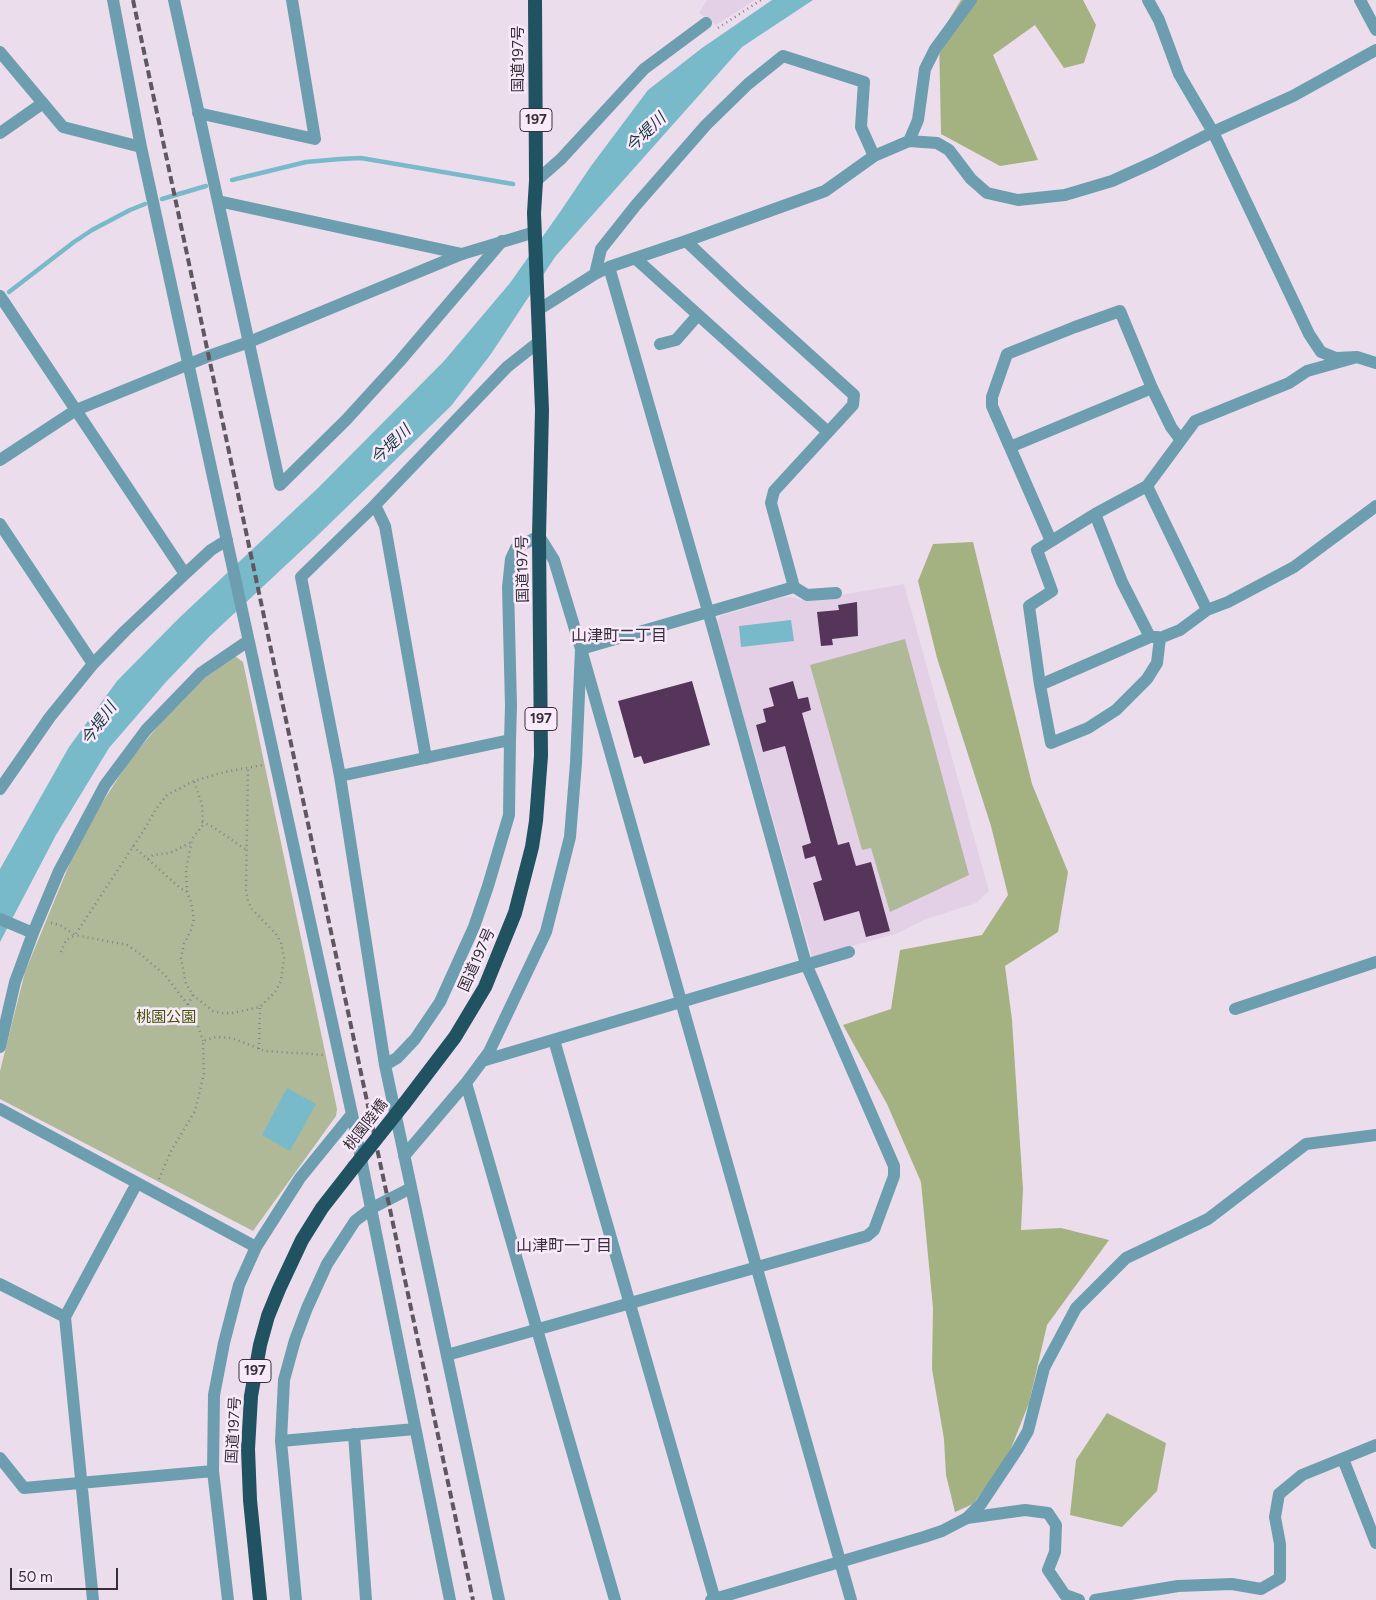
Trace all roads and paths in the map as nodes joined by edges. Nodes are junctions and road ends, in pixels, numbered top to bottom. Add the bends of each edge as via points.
1 (113, 0) edge
2 (174, 0) edge
3 (292, 0) edge
4 (535, 0) edge
5 (761, 0) edge
6 (971, 0) edge
7 (1148, 0) edge
8 (1360, 0) edge
9 (711, 26) joint
10 (1376, 30) edge
11 (1376, 50) edge
12 (0, 52) edge
13 (43, 104) junction
14 (198, 114) junction
15 (1213, 132) junction
16 (0, 133) edge
17 (909, 141) junction
18 (141, 147) junction
19 (874, 156) junction
20 (536, 181) junction
21 (218, 201) junction
22 (535, 236) junction
23 (502, 240) junction
24 (686, 241) junction
25 (462, 254) junction
26 (635, 258) junction
27 (610, 267) junction
28 (595, 274) junction
29 (0, 296) edge
30 (538, 305) junction
31 (698, 315) junction
32 (540, 341) junction
33 (248, 342) junction
34 (660, 344) dead end
35 (1357, 357) junction
36 (1376, 363) edge
37 (189, 364) junction
38 (1152, 388) junction
39 (76, 410) junction
40 (828, 432) junction
41 (1180, 440) junction
42 (1010, 447) junction
43 (0, 460) edge
44 (1147, 486) junction
45 (375, 505) junction
46 (1376, 506) edge
47 (1094, 514) junction
48 (0, 524) edge
49 (539, 536) junction
50 (226, 540) junction
51 (1052, 541) junction
52 (185, 574) junction
53 (794, 587) junction
54 (836, 592) dead end
55 (1207, 610) junction
56 (708, 611) junction
57 (1155, 637) junction
58 (248, 641) junction
59 (581, 649) junction
60 (93, 664) junction
61 (1040, 685) junction
62 (510, 740) junction
63 (426, 758) junction
64 (274, 762) junction
65 (248, 768) junction
66 (340, 776) junction
67 (194, 780) junction
68 (1, 784) edge
69 (202, 822) junction
70 (191, 842) junction
71 (133, 846) junction
72 (248, 851) junction
73 (148, 859) junction
74 (187, 892) junction
75 (39, 918) junction
76 (0, 919) edge
77 (33, 933) junction
78 (74, 935) junction
79 (60, 952) dead end
80 (849, 952) dead end
81 (1376, 962) edge
82 (806, 964) junction
83 (193, 996) junction
84 (681, 1002) junction
85 (188, 1005) junction
86 (260, 1007) junction
87 (1235, 1009) dead end
88 (554, 1040) junction
89 (203, 1042) junction
90 (0, 1047) edge
91 (259, 1049) junction
92 (338, 1055) junction
93 (482, 1061) junction
94 (385, 1065) junction
95 (466, 1083) junction
96 (404, 1104) joint
97 (0, 1109) edge
98 (352, 1114) junction
99 (1376, 1135) edge
100 (404, 1156) junction
101 (354, 1167) joint
102 (137, 1184) junction
103 (411, 1188) junction
104 (153, 1192) junction
105 (372, 1208) junction
106 (256, 1247) junction
107 (756, 1267) junction
108 (0, 1284) edge
109 (630, 1303) junction
110 (65, 1317) junction
111 (537, 1329) junction
112 (447, 1355) junction
113 (415, 1429) junction
114 (354, 1434) junction
115 (281, 1441) junction
116 (1376, 1445) edge
117 (0, 1458) edge
118 (1343, 1459) junction
119 (213, 1471) junction
120 (81, 1483) junction
121 (967, 1518) junction
122 (1376, 1543) edge
123 (841, 1563) junction
124 (93, 1600) edge
125 (228, 1600) edge
126 (260, 1600) edge
127 (296, 1600) edge
128 (366, 1600) edge
129 (450, 1600) edge
130 (499, 1600) edge
131 (615, 1600) edge
132 (714, 1600) edge
133 (851, 1600) edge
134 (1079, 1600) edge
135 (1095, 1600) edge

1 - 18 street
2 - 14 street
3 - 14 street via 315,139
4 - 20 highway, 国道197号 / 197
5 - 9 path
6 - 17 street via 924,69 918,120
7 - 15 street via 1179,74
8 - 10 street
9 - 20 street via 644,69 561,159
11 - 15 street via 1293,96
12 - 13 street
13 - 16 street
13 - 18 street via 63,127
14 - 21 street
15 - 17 street via 1112,181 1065,194 1018,200 987,193 971,179 949,150 937,143
15 - 35 street via 1309,334 1322,352 1336,358
17 - 19 street
18 - 37 street
19 - 24 street via 825,191
19 - 28 street via 861,127 864,82 783,56 713,118 636,205 601,249
20 - 22 highway, 国道197号 / 197
21 - 25 street
21 - 33 street
22 - 23 street
22 - 30 highway, 国道197号 / 197
23 - 25 street
23 - 33 street via 399,362 280,485
24 - 26 street
24 - 40 street via 854,395 853,405
25 - 33 street
26 - 27 street
26 - 31 street
27 - 28 street
27 - 56 street
28 - 30 street
29 - 39 street
30 - 32 highway, 国道197号 / 197
31 - 34 street via 676,340
31 - 40 street
32 - 45 street via 507,367
32 - 49 highway, 国道197号 / 197
33 - 37 street
35 - 36 street
35 - 41 street via 1307,371 1282,386 1195,421
37 - 39 street
37 - 50 street
38 - 41 street
38 - 42 street
38 - 42 street via 1120,312 1034,342 1007,354 992,397 992,406
39 - 43 street
39 - 52 street
40 - 53 street via 774,491 771,502
41 - 44 street
42 - 51 street
44 - 47 street
44 - 55 street
45 - 63 street via 385,526
45 - 66 street via 301,577
46 - 55 street via 1294,567
47 - 51 street
47 - 57 street via 1122,582
48 - 60 street
49 - 59 street via 554,560
49 - 62 street via 516,548 511,559 508,587
49 - 96 highway, 国道197号 / 197 via 541,756 532,847 515,913 485,987 455,1038
50 - 52 street
50 - 58 street
51 - 61 street via 1037,550 1052,591 1029,606
52 - 60 street
53 - 54 street via 807,595
53 - 56 street
55 - 57 street via 1180,630
56 - 59 street
56 - 82 street
57 - 61 street
57 - 61 street via 1157,663 1147,679 1116,710 1088,728 1051,743
58 - 64 street
58 - 75 street via 201,673 146,730 105,785 59,871
59 - 84 street
59 - 93 street via 570,837 546,932
60 - 68 street
62 - 63 street
62 - 94 street via 508,815 474,927 440,1002 415,1039 397,1058
63 - 66 street
64 - 65 path
64 - 92 street
65 - 67 path
65 - 72 path
66 - 94 street
67 - 69 path via 202,805
67 - 71 path via 167,795
69 - 70 path via 203,826
69 - 72 path
70 - 73 path via 170,853
70 - 74 path via 186,870
71 - 73 path
71 - 78 path
72 - 86 path via 246,890 249,906 276,934 284,950 281,981
73 - 74 path
74 - 83 path via 194,919 184,944 182,965 186,984
75 - 77 street
75 - 78 path via 60,925
76 - 77 street
77 - 90 street via 15,982
78 - 79 path via 66,940
78 - 85 path via 127,945 166,975
80 - 82 street
81 - 87 street
82 - 84 street
82 - 107 street via 894,1166 894,1176 874,1230 867,1236
83 - 85 path
83 - 86 path via 213,1011 222,1013
84 - 88 street
84 - 107 street
85 - 89 path
86 - 91 path
88 - 93 street
88 - 109 street
89 - 91 path via 216,1037 232,1038
89 - 104 path via 204,1073 195,1111 171,1151
91 - 92 path
92 - 98 street
93 - 95 street
94 - 100 street
95 - 100 street
95 - 111 street
96 - 101 highway, 桃園陸橋 / 197, bridge
97 - 102 street
98 - 105 street
98 - 106 street via 300,1178
99 - 121 street via 1306,1144 1208,1219 1126,1258 1076,1308 1044,1368 1028,1431 981,1504
100 - 103 street
101 - 126 highway, 国道197号 / 197 via 302,1240 268,1316 258,1353 251,1396 248,1449
102 - 104 street
102 - 110 street
103 - 105 street
103 - 112 street
104 - 106 street
105 - 113 street
105 - 115 street via 355,1221 327,1264 307,1308 284,1380
106 - 119 street via 239,1285 214,1395
107 - 109 street
107 - 123 street
108 - 110 street
109 - 111 street
109 - 132 street
110 - 120 street
111 - 112 street
111 - 131 street
112 - 130 street
113 - 114 street
113 - 129 street
114 - 115 street
114 - 128 street
115 - 127 street
116 - 118 street
117 - 120 street via 24,1488
118 - 122 street
118 - 135 street via 1302,1475 1279,1494 1275,1517 1280,1544 1280,1578 1261,1589 1232,1584 1178,1586
119 - 120 street
119 - 125 street
120 - 124 street
121 - 123 street via 942,1531
121 - 134 street via 1025,1510 1048,1513 1056,1525 1055,1552 1048,1570 1065,1595
123 - 132 street
123 - 133 street

